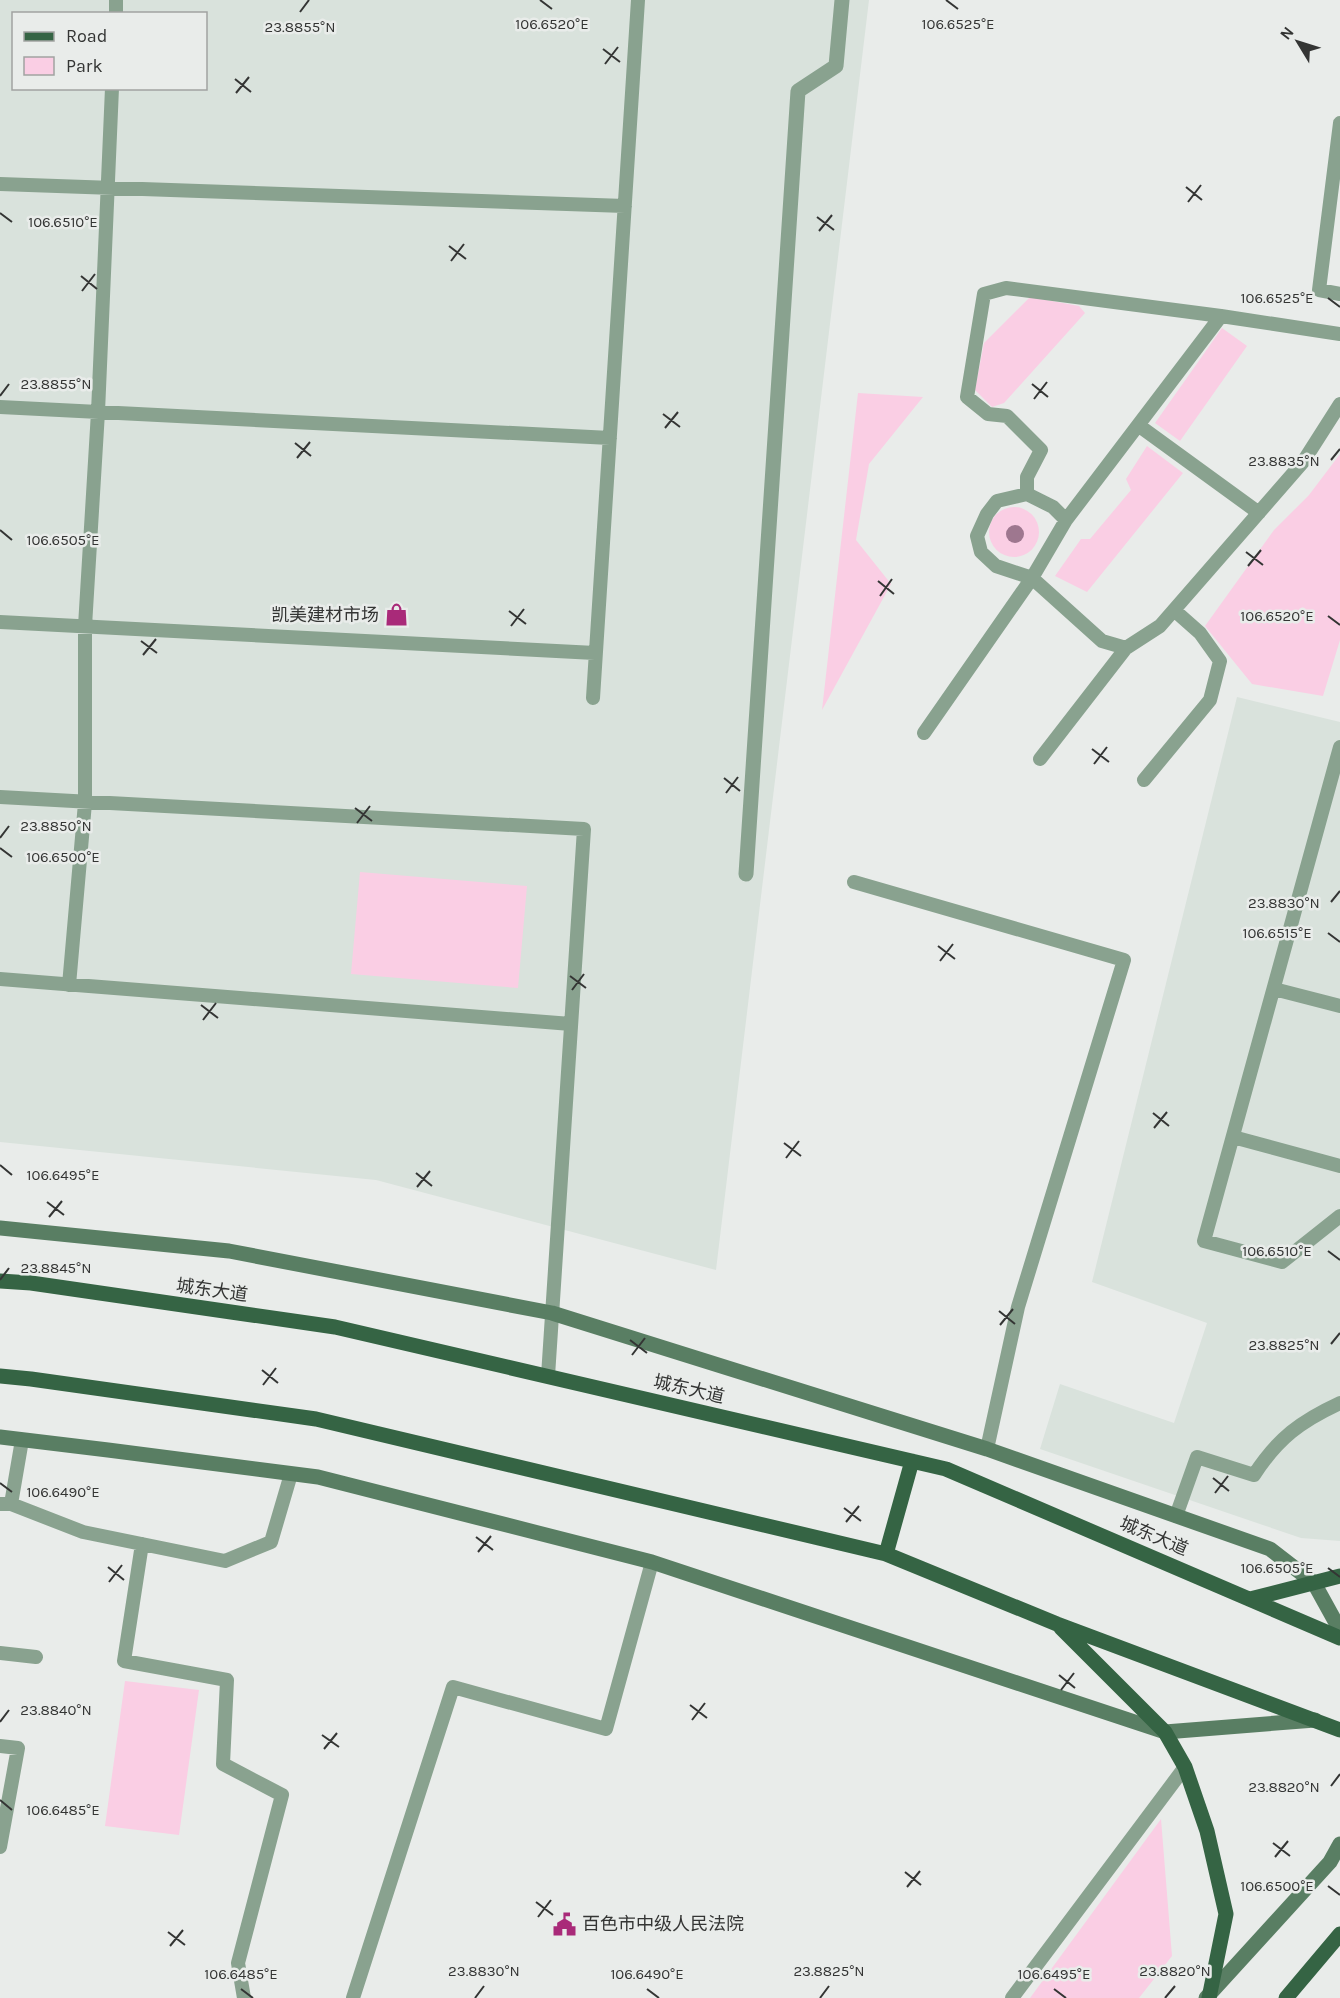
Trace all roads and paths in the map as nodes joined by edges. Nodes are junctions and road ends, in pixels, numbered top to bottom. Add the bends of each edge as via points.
1 (638, 0) edge
2 (842, 0) edge
3 (112, 90) edge
4 (1340, 123) edge
5 (0, 184) edge
6 (106, 188) junction
7 (625, 206) junction
8 (1340, 294) edge
9 (1221, 316) junction
10 (1340, 334) edge
11 (1340, 404) edge
12 (0, 407) edge
13 (98, 412) junction
14 (1138, 425) junction
15 (610, 438) junction
16 (1027, 494) junction
17 (1259, 513) junction
18 (1066, 520) junction
19 (1032, 578) junction
20 (1174, 610) junction
21 (0, 622) edge
22 (85, 626) junction
23 (1126, 648) junction
24 (595, 653) junction
25 (593, 698) dead end
26 (924, 733) dead end
27 (1340, 747) edge
28 (1040, 759) dead end
29 (1144, 780) dead end
30 (0, 797) edge
31 (85, 803) junction
32 (746, 874) dead end
33 (854, 882) dead end
34 (0, 979) edge
35 (69, 985) junction
36 (1274, 988) junction
37 (1340, 1006) edge
38 (571, 1024) junction
39 (1233, 1137) junction
40 (1340, 1166) edge
41 (1340, 1216) edge
42 (0, 1228) edge
43 (0, 1281) edge
44 (552, 1313) junction
45 (0, 1376) edge
46 (548, 1377) junction
47 (1340, 1403) edge
48 (0, 1437) edge
49 (22, 1440) junction
50 (987, 1449) junction
51 (912, 1461) junction
52 (291, 1474) junction
53 (6, 1504) edge
54 (1176, 1516) junction
55 (142, 1544) junction
56 (886, 1554) junction
57 (652, 1562) junction
58 (1340, 1576) edge
59 (1314, 1583) junction
60 (1250, 1599) junction
61 (1057, 1624) junction
62 (1340, 1630) edge
63 (1340, 1638) edge
64 (0, 1653) edge
65 (36, 1658) dead end
66 (1316, 1720) junction
67 (1340, 1730) edge
68 (1166, 1732) junction
69 (0, 1746) edge
70 (1185, 1767) junction
71 (1340, 1844) edge
72 (0, 1847) edge
73 (1340, 1934) edge
74 (1208, 1997) edge
75 (244, 1998) edge
76 (353, 1998) edge
77 (1012, 1998) edge
78 (1286, 1998) edge

1 - 7 lane
2 - 32 street via 836,66 798,91
3 - 6 lane
4 - 8 lane via 1319,290
5 - 6 lane
6 - 7 lane
6 - 13 lane
7 - 15 lane
9 - 10 lane
9 - 14 lane
9 - 16 lane via 1006,288 984,294 967,397 988,414 1007,416 1041,450 1027,477
11 - 17 lane via 1304,462
12 - 13 lane
13 - 15 lane
13 - 22 lane
14 - 17 lane
14 - 18 lane
15 - 24 lane
16 - 18 lane via 1053,507
16 - 19 lane via 997,501 977,536 981,552 996,566
17 - 20 lane
18 - 19 lane
19 - 23 lane via 1102,641
19 - 26 lane
20 - 23 lane via 1160,626
20 - 29 lane via 1200,633 1220,661 1210,700
21 - 22 lane
22 - 24 lane
22 - 31 lane
23 - 28 lane
24 - 25 lane
27 - 36 lane
30 - 31 lane
31 - 35 lane
31 - 38 lane via 584,829
33 - 50 lane via 1124,960 1018,1307
34 - 35 lane
35 - 38 lane
36 - 37 lane
36 - 39 lane
38 - 44 lane
39 - 40 lane
39 - 41 lane via 1204,1241 1282,1262
42 - 44 street via 230,1251
43 - 46 main road, 城东大道 via 335,1327
44 - 46 lane
44 - 50 street
45 - 56 main road via 316,1419
46 - 51 main road, 城东大道
47 - 54 lane via 1313,1415 1288,1433 1254,1475 1197,1457
48 - 49 street
49 - 52 street
49 - 53 lane
50 - 54 street
51 - 56 main road
51 - 60 main road, 城东大道 via 946,1469
52 - 55 lane via 271,1542 225,1561
52 - 57 street via 318,1477
53 - 55 lane via 83,1532
54 - 59 street via 1270,1549
55 - 75 lane via 124,1662 227,1680 223,1764 282,1795 238,1963
56 - 61 main road
57 - 68 street
57 - 76 lane via 606,1729 453,1687
58 - 59 main road
59 - 60 main road
59 - 62 street
60 - 63 main road, 城东大道
61 - 66 main road
61 - 68 main road
64 - 65 lane
66 - 67 main road
66 - 68 street
68 - 70 main road
69 - 72 lane via 18,1748
70 - 74 main road via 1207,1831 1226,1914
70 - 77 lane
71 - 74 street via 1330,1862
73 - 78 main road

